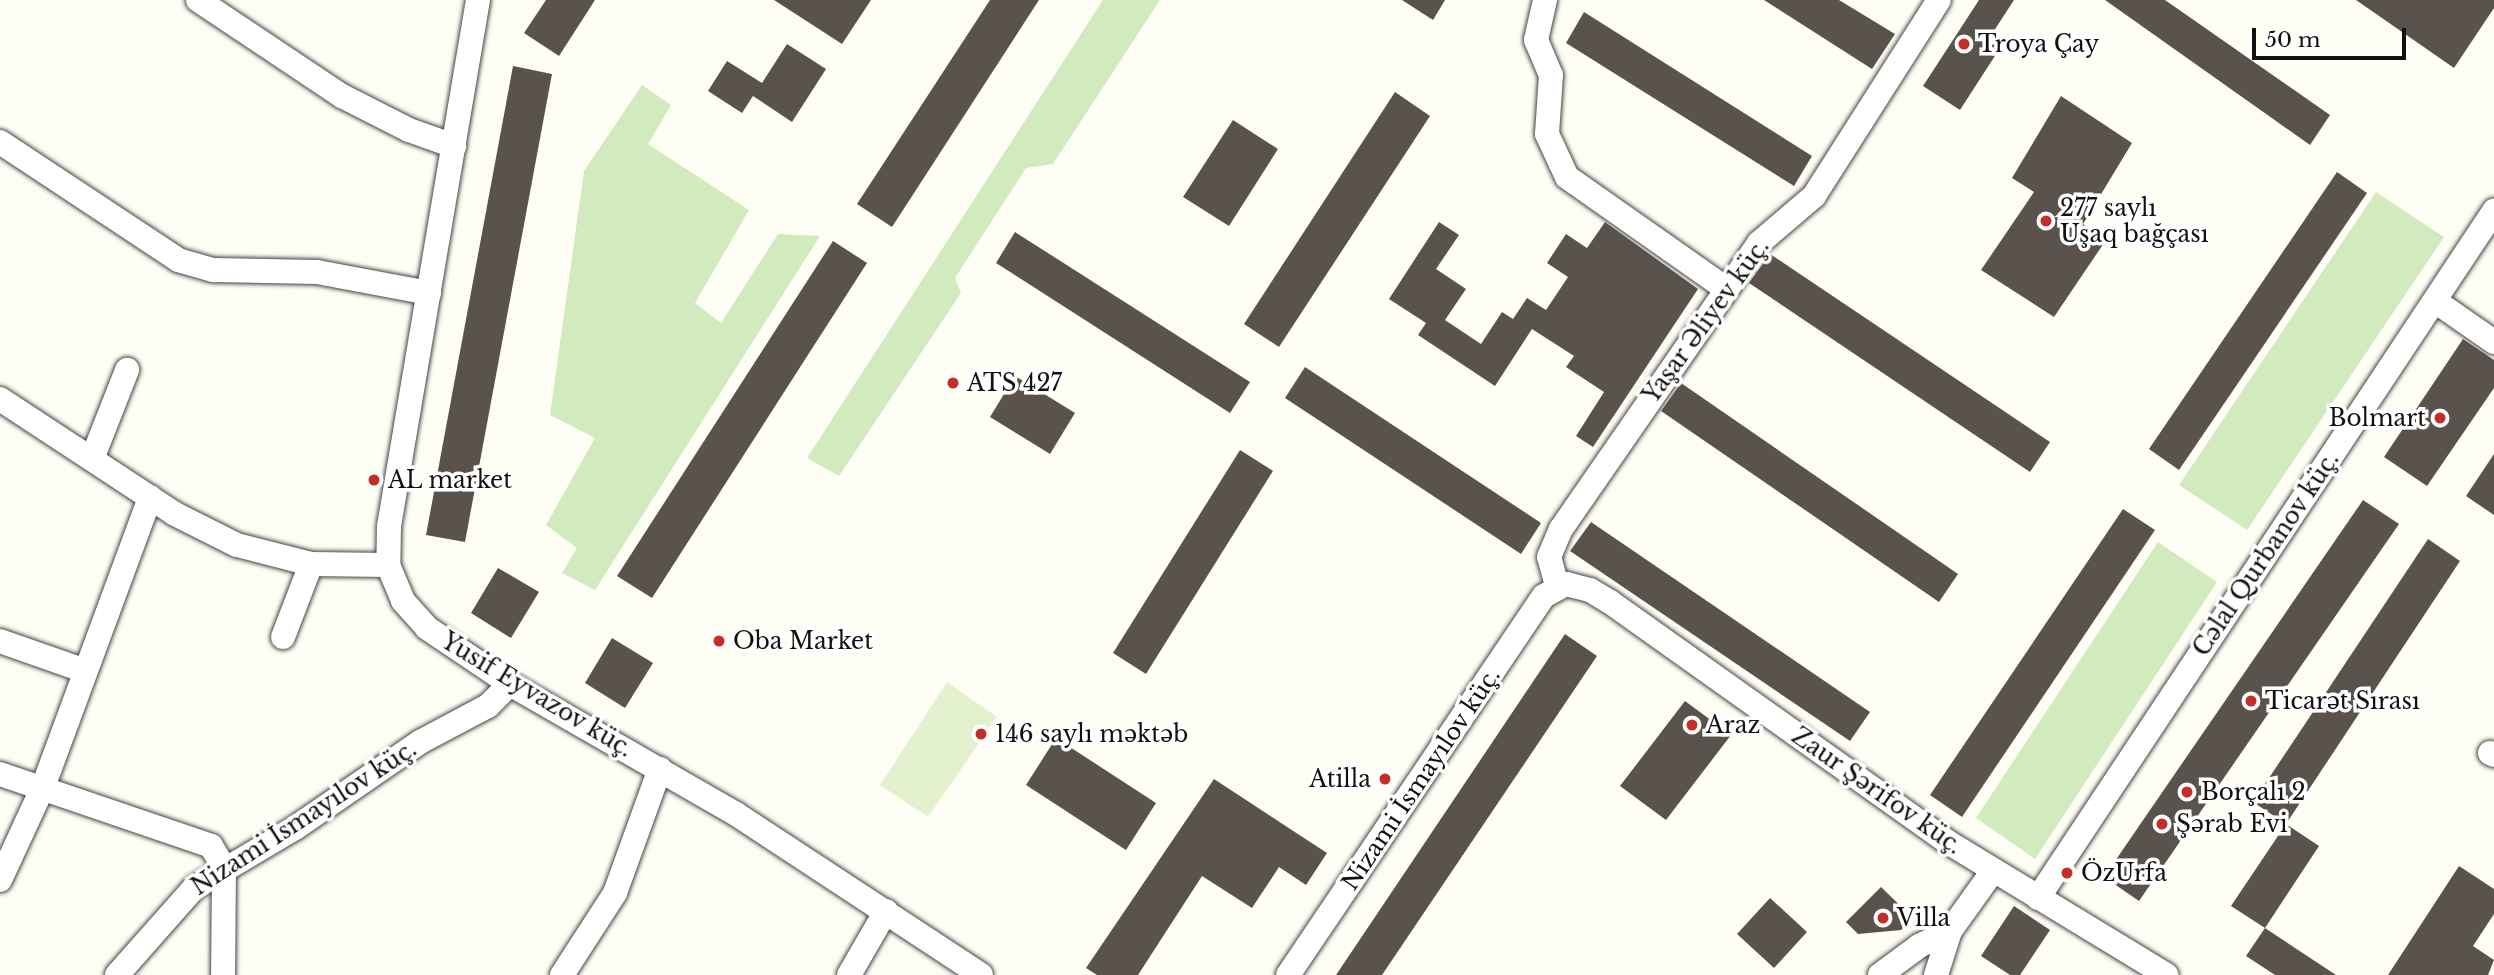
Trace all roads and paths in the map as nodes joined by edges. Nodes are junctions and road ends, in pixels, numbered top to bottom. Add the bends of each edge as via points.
1 (198, 0) edge
2 (478, 0) edge
3 (1545, 0) edge
4 (1939, 0) edge
5 (221, 7) edge
6 (0, 142) edge
7 (454, 146) junction
8 (2494, 211) edge
9 (1726, 288) junction
10 (429, 293) junction
11 (2435, 301) junction
12 (2494, 342) edge
13 (127, 370) dead end
14 (0, 399) edge
15 (92, 458) junction
16 (150, 497) junction
17 (311, 564) junction
18 (388, 565) junction
19 (1557, 586) junction
20 (284, 637) dead end
21 (0, 641) edge
22 (83, 670) junction
23 (510, 684) junction
24 (660, 769) junction
25 (0, 774) edge
26 (43, 788) junction
27 (224, 868) junction
28 (1993, 871) junction
29 (0, 880) edge
30 (2038, 898) junction
31 (886, 911) junction
32 (1950, 931) junction
33 (117, 975) edge
34 (223, 975) edge
35 (562, 975) edge
36 (849, 975) edge
37 (981, 975) edge
38 (1288, 975) edge
39 (1880, 975) edge
40 (1936, 975) edge
41 (2166, 975) edge

1 - 5 street
2 - 7 street, Yusif Eyvazov küç.
3 - 9 street via 1536,40 1551,75 1547,134 1567,177
4 - 9 street, Yaşar Əliyev küç. via 1814,196 1759,243
5 - 7 street via 342,96 409,131
6 - 10 street via 178,260 214,270 329,274
7 - 10 street, Yusif Eyvazov küç.
8 - 11 street, Cəlal Qurbanov küç.
9 - 19 street, Yaşar Əliyev küç. via 1560,529 1549,557
10 - 18 street, Yusif Eyvazov küç. via 389,526
11 - 12 street
11 - 30 street, Cəlal Qurbanov küç.
13 - 15 street
14 - 15 street
15 - 16 street
16 - 17 street via 237,545
16 - 22 street
17 - 18 street
17 - 20 street
18 - 23 street, Yusif Eyvazov küç. via 403,601 415,616
19 - 28 street, Zaur Şərifov küç. via 1574,585 1610,602
19 - 38 street, Nizami İsmayılov küç. via 1544,596
21 - 22 street
22 - 26 street
23 - 24 street, Yusif Eyvazov küç.
23 - 27 street, Nizami İsmayılov küç. via 488,706 420,742 295,828
24 - 31 street, Yusif Eyvazov küç.
24 - 35 street via 615,894
25 - 26 street
26 - 27 street via 197,838 211,846
26 - 29 street
27 - 33 street, Nizami İsmayılov küç. via 179,902
27 - 34 street
28 - 30 street, Zaur Şərifov küç.
28 - 32 street
30 - 41 street, Zaur Şərifov küç.
31 - 36 street
31 - 37 street, Yusif Eyvazov küç.
32 - 39 street via 1919,946
32 - 40 street

